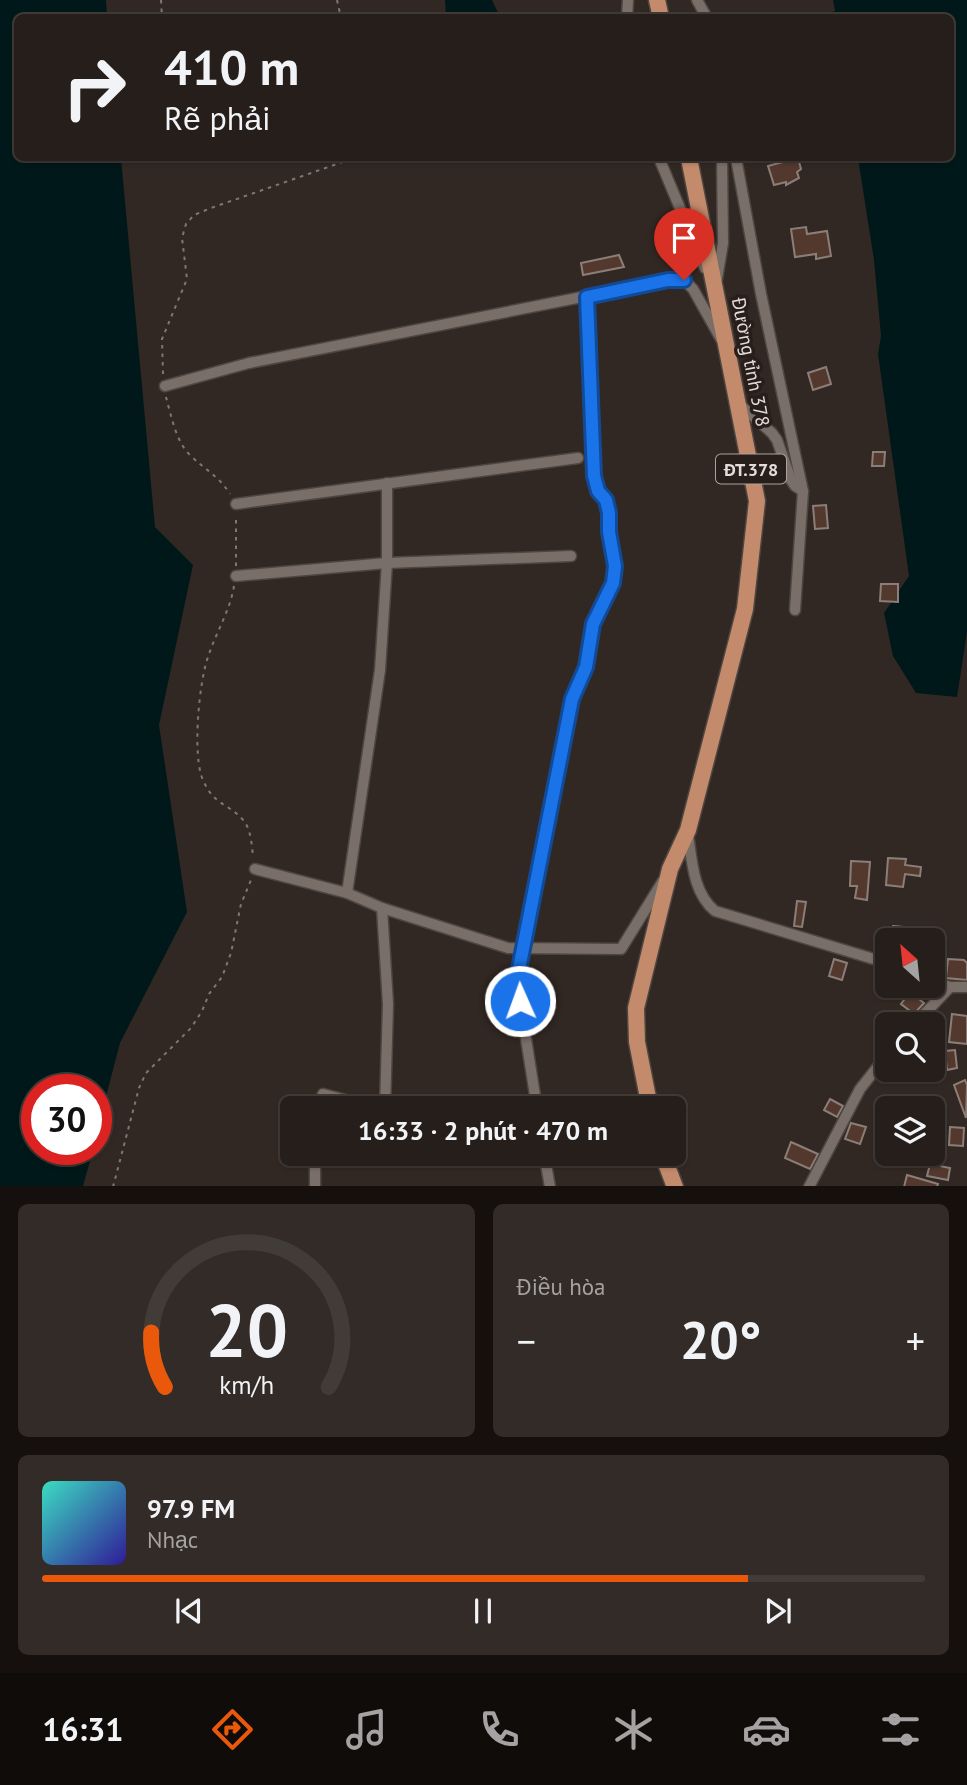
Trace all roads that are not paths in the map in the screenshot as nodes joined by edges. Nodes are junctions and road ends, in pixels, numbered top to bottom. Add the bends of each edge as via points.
1 (660, 161) edge
2 (690, 161) edge
3 (722, 161) edge
4 (737, 161) edge
5 (715, 291) junction
6 (587, 297) junction
7 (726, 348) junction
8 (164, 386) road end
9 (737, 402) junction
10 (578, 458) dead end
11 (387, 483) junction
12 (803, 491) junction
13 (236, 504) road end
14 (571, 555) dead end
15 (387, 563) junction
16 (236, 576) road end
17 (795, 610) dead end
18 (688, 830) junction
19 (255, 869) road end
20 (670, 869) junction
21 (347, 893) junction
22 (382, 908) junction
23 (523, 948) junction
24 (875, 959) edge
25 (945, 985) edge
26 (950, 986) junction
27 (967, 987) edge
28 (926, 1012) edge
29 (875, 1070) edge
30 (385, 1096) edge
31 (535, 1096) edge
32 (648, 1096) edge
33 (315, 1166) edge
34 (546, 1166) edge
35 (667, 1166) edge
36 (315, 1186) edge
37 (550, 1186) edge
38 (675, 1186) edge
39 (809, 1186) edge

1 - 5 street
2 - 5 main road, Đường tỉnh 378 / ĐT.378
3 - 5 street via 723,243
4 - 12 street
5 - 7 main road, Đường tỉnh 378 / ĐT.378
6 - 7 street via 684,280
6 - 8 street via 249,363
6 - 23 street via 594,476 606,500 615,566 572,699
7 - 9 main road, Đường tỉnh 378 / ĐT.378
9 - 12 street via 778,440 791,480
9 - 18 main road, Đường tỉnh 378 / ĐT.378 via 757,501 745,609
10 - 11 street
11 - 13 street
11 - 15 street
12 - 17 street
14 - 15 street
15 - 16 street
15 - 21 street via 380,670
18 - 20 main road, ĐT.378
18 - 24 street via 693,869 704,902 715,911
19 - 21 street
20 - 23 street via 621,949
20 - 32 main road, ĐT.378 via 636,1008
21 - 22 street
22 - 23 street via 508,948
22 - 30 street via 388,1004
23 - 31 street via 520,1001
25 - 26 street
26 - 27 street
26 - 28 street
29 - 39 street via 860,1089
33 - 36 street
34 - 37 street
35 - 38 main road

